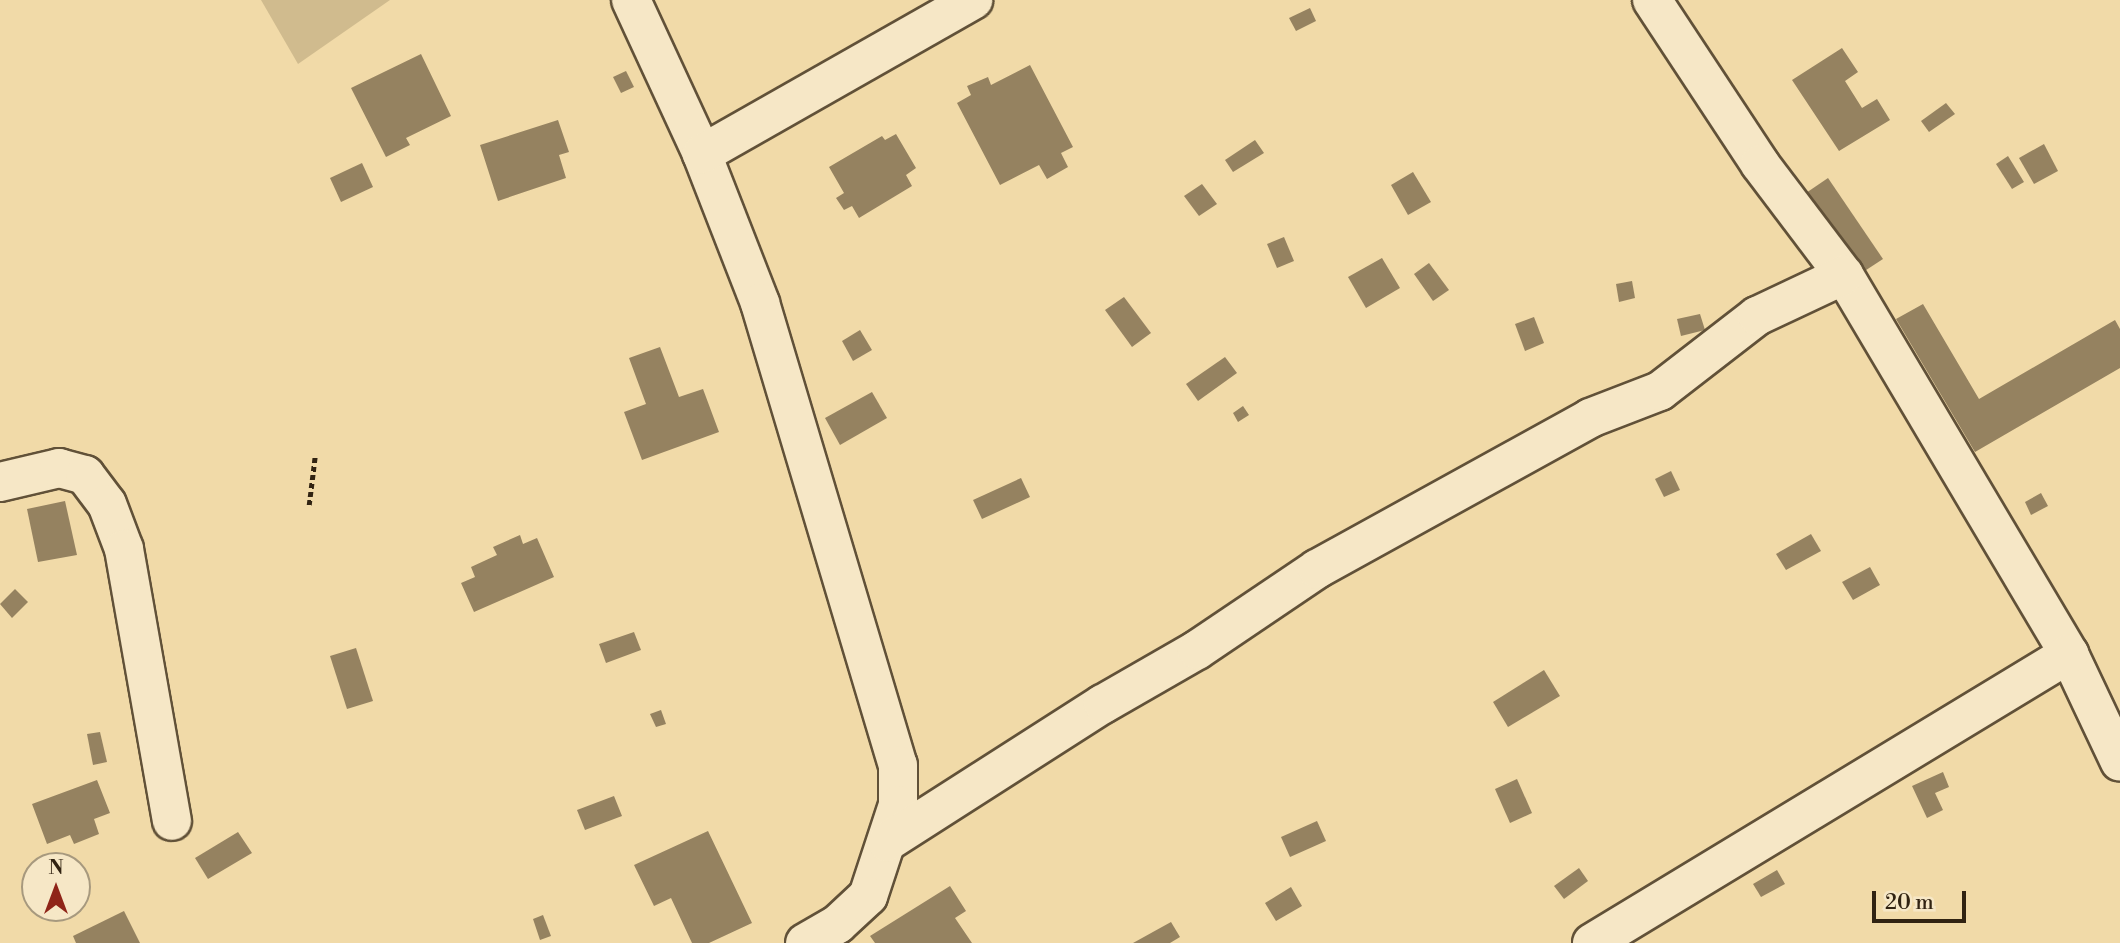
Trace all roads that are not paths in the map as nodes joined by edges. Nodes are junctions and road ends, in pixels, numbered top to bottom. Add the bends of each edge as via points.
1 (631, 0) edge
2 (973, 0) edge
3 (1652, 0) edge
4 (702, 154) junction
5 (1844, 275) junction
6 (0, 482) edge
7 (2069, 654) junction
8 (2120, 762) edge
9 (172, 821) dead end
10 (887, 842) junction
11 (804, 943) edge
12 (1592, 943) edge

1 - 4 street
2 - 4 street
3 - 5 street via 1760,164
4 - 10 street via 761,303 898,765 898,805
5 - 7 street
5 - 10 street via 1757,316 1660,391 1590,418 1317,569 1197,650 1103,704
6 - 9 street via 59,468 85,475 107,504 124,549
7 - 8 street
7 - 12 street
10 - 11 street via 868,896 838,924

